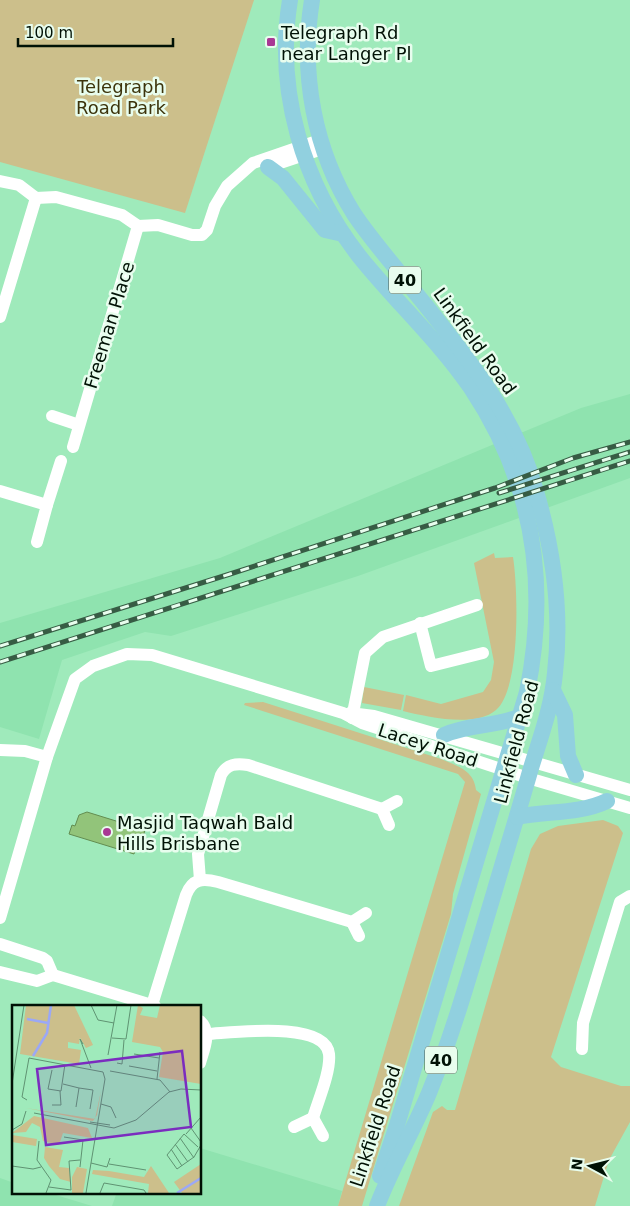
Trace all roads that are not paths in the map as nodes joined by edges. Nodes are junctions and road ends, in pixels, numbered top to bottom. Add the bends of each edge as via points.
1 (290, 0) edge
2 (312, 0) edge
3 (321, 145) junction
4 (302, 151) junction
5 (268, 167) junction
6 (244, 171) junction
7 (0, 181) edge
8 (36, 198) junction
9 (138, 226) junction
10 (343, 234) junction
11 (0, 317) edge
12 (491, 407) junction
13 (52, 416) dead end
14 (79, 425) junction
15 (73, 447) dead end
16 (60, 461) dead end
17 (0, 491) edge
18 (47, 505) junction
19 (540, 541) junction
20 (37, 542) dead end
21 (478, 605) dead end
22 (420, 623) junction
23 (484, 652) dead end
24 (552, 690) junction
25 (349, 715) junction
26 (521, 716) junction
27 (444, 735) junction
28 (0, 750) edge
29 (47, 757) junction
30 (507, 762) junction
31 (533, 762) junction
32 (576, 775) junction
33 (528, 778) junction
34 (630, 790) edge
35 (397, 801) dead end
36 (607, 801) junction
37 (630, 808) edge
38 (382, 809) junction
39 (517, 817) junction
40 (389, 826) dead end
41 (200, 880) junction
42 (630, 896) edge
43 (366, 913) dead end
44 (0, 918) edge
45 (352, 922) junction
46 (359, 936) dead end
47 (0, 944) edge
48 (0, 972) edge
49 (53, 975) junction
50 (151, 1005) edge
51 (154, 1005) edge
52 (201, 1022) edge
53 (207, 1034) junction
54 (582, 1050) dead end
55 (201, 1059) edge
56 (313, 1118) junction
57 (294, 1127) dead end
58 (323, 1136) dead end
59 (370, 1206) edge
60 (377, 1206) edge

1 - 4 main road, 40 via 286,36 287,82
2 - 3 main road, 40 via 307,65
3 - 4 street
3 - 12 main road, Linkfield Road / 40 via 343,194 363,226 471,363
4 - 5 street
4 - 6 street via 253,163
4 - 10 main road, Linkfield Road / 40 via 321,197
5 - 6 street
5 - 10 main road via 290,187 325,230
6 - 9 street via 222,194 202,235 158,225
7 - 8 street via 19,185
8 - 9 street via 56,197 122,215
8 - 11 street
9 - 14 street, Freeman Place
10 - 12 main road, Linkfield Road / 40
12 - 19 main road, Linkfield Road / 40
13 - 14 street
14 - 15 street, Freeman Place
16 - 18 street
17 - 18 street
18 - 20 street
19 - 24 main road, Linkfield Road / 40 via 557,622
19 - 26 main road, Linkfield Road / 40 via 537,627
21 - 22 street
22 - 23 street via 431,666
22 - 25 street via 389,634 365,653
24 - 31 main road, Linkfield Road / 40
24 - 32 main road via 565,715 568,756
25 - 27 street, Lacey Road via 374,716
25 - 29 street, Lacey Road via 140,653 100,663 81,673 69,693
25 - 30 street, Lacey Road
26 - 27 main road via 494,725 461,728
26 - 30 main road, Linkfield Road / 40
27 - 30 street, Lacey Road
28 - 29 street via 19,750
29 - 44 street
30 - 31 street, Lacey Road
30 - 33 street, Lacey Road
30 - 59 main road, Linkfield Road / 40
31 - 32 street, Lacey Road
31 - 33 main road, Linkfield Road / 40
32 - 34 street, Lacey Road
33 - 36 street, Lacey Road
33 - 39 main road, Linkfield Road / 40
35 - 38 street
36 - 37 street, Lacey Road
36 - 39 main road via 592,808
38 - 40 street
38 - 41 street via 248,765 232,764 221,775 198,854
39 - 60 main road, Linkfield Road / 40 via 433,1082
41 - 45 street via 218,882
41 - 51 street via 188,889
42 - 54 street via 620,902 583,1023
43 - 45 street
45 - 46 street
47 - 49 street via 43,958
48 - 49 street via 37,982
49 - 50 street
52 - 53 street
53 - 55 street
53 - 56 street via 284,1031 322,1041 328,1049 329,1061
56 - 57 street
56 - 58 street

